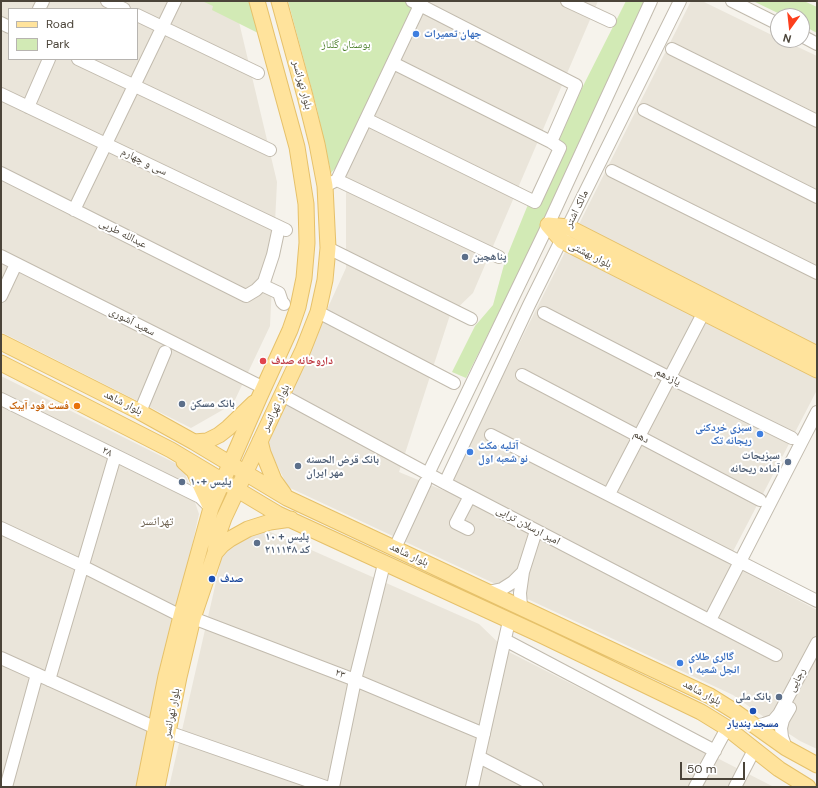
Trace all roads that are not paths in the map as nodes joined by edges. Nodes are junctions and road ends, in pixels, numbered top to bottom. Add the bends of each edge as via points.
1 (107, 1) edge
2 (175, 1) edge
3 (257, 1) edge
4 (279, 1) edge
5 (567, 1) edge
6 (651, 1) edge
7 (680, 1) edge
8 (732, 1) edge
9 (418, 2) edge
10 (122, 8) edge
11 (138, 15) edge
12 (770, 20) edge
13 (610, 21) dead end
14 (162, 27) junction
15 (672, 49) dead end
16 (49, 60) edge
17 (80, 60) edge
18 (393, 63) junction
19 (258, 73) dead end
20 (134, 86) junction
21 (2, 95) edge
22 (28, 107) junction
23 (644, 110) dead end
24 (366, 119) junction
25 (817, 120) edge
26 (551, 142) junction
27 (106, 144) junction
28 (270, 150) dead end
29 (612, 170) dead end
30 (1, 173) edge
31 (331, 183) junction
32 (817, 197) edge
33 (74, 210) junction
34 (548, 225) junction
35 (565, 234) junction
36 (328, 248) junction
37 (1, 256) edge
38 (499, 257) dead end
39 (16, 264) junction
40 (817, 273) edge
41 (262, 285) junction
42 (1, 296) edge
43 (284, 304) dead end
44 (707, 306) junction
45 (318, 312) junction
46 (544, 313) dead end
47 (471, 319) dead end
48 (1, 342) edge
49 (166, 352) dead end
50 (817, 354) edge
51 (1, 363) edge
52 (817, 370) edge
53 (522, 376) dead end
54 (670, 378) junction
55 (454, 383) dead end
56 (261, 393) junction
57 (282, 395) junction
58 (1, 399) edge
59 (140, 412) junction
60 (817, 412) edge
61 (491, 435) dead end
62 (639, 436) junction
63 (792, 438) dead end
64 (260, 441) junction
65 (194, 442) junction
66 (171, 450) junction
67 (115, 456) junction
68 (230, 464) junction
69 (245, 473) junction
70 (427, 479) junction
71 (223, 480) junction
72 (445, 483) junction
73 (237, 489) junction
74 (609, 494) junction
75 (470, 496) junction
76 (287, 498) junction
77 (760, 500) dead end
78 (211, 508) junction
79 (284, 516) junction
80 (1, 528) edge
81 (468, 529) dead end
82 (536, 531) junction
83 (395, 548) junction
84 (215, 553) junction
85 (740, 562) junction
86 (384, 564) junction
87 (82, 566) junction
88 (523, 572) junction
89 (488, 592) junction
90 (817, 601) edge
91 (521, 607) junction
92 (187, 617) junction
93 (710, 620) junction
94 (509, 621) junction
95 (504, 640) junction
96 (817, 643) edge
97 (776, 655) dead end
98 (1, 658) edge
99 (817, 658) edge
100 (37, 674) junction
101 (49, 680) junction
102 (355, 680) junction
103 (754, 726) junction
104 (727, 728) junction
105 (162, 730) junction
106 (484, 734) junction
107 (786, 748) junction
108 (754, 750) junction
109 (715, 751) junction
110 (479, 757) junction
111 (817, 765) edge
112 (322, 786) edge
113 (6, 787) edge
114 (144, 787) edge
115 (156, 787) edge
116 (333, 787) edge
117 (472, 787) edge
118 (537, 787) edge
119 (695, 787) edge
120 (735, 787) edge
121 (808, 787) edge

1 - 10 street
2 - 14 street
3 - 56 main road, بلوار تهرانسر via 297,147 305,198 307,243 298,307
4 - 31 main road, بلوار تهرانسر via 317,144
5 - 13 street
6 - 34 street, مالک اشتر
7 - 35 street, مالک اشتر
8 - 12 street
9 - 18 street
9 - 26 street via 576,85
11 - 14 street
14 - 19 street
14 - 20 street
15 - 25 street
16 - 22 street
17 - 20 street
18 - 24 street
18 - 26 street
20 - 27 street
20 - 28 street
21 - 22 street, سی و چهارم
22 - 27 street, سی و چهارم
23 - 32 street
24 - 26 street via 536,202 560,148
24 - 31 street
27 - 33 street
27 - 41 street, سی و چهارم via 283,229
29 - 40 street
30 - 33 street, عبدالله طربی
31 - 36 main road, بلوار تهرانسر
31 - 38 street
33 - 41 street, عبدالله طربی via 246,296
34 - 35 main road, بلوار بهشتی
34 - 70 street, مالک اشتر
35 - 44 main road, بلوار بهشتی
35 - 72 street, مالک اشتر
36 - 45 main road, بلوار تهرانسر
36 - 47 street
37 - 39 street, سعید آشوری
39 - 42 street
39 - 56 street, سعید آشوری
41 - 43 street via 279,293
44 - 50 main road, بلوار بهشتی
44 - 52 main road, بلوار بهشتی
44 - 54 street
45 - 55 street
45 - 57 main road, بلوار تهرانسر
46 - 54 street, یازدهم
48 - 59 main road, بلوار شاهد
49 - 59 street
51 - 66 main road, بلوار شاهد
53 - 62 street, دهم
54 - 62 street
54 - 63 street, یازدهم
56 - 65 main road via 219,435 207,441
56 - 68 main road, بلوار تهرانسر
57 - 64 main road, بلوار تهرانسر
57 - 70 street, امیر ارسلان ترابی
58 - 67 street, ۲۸
59 - 65 main road, بلوار شاهد
60 - 85 street
61 - 74 street
62 - 74 street
62 - 77 street, دهم
64 - 69 main road, بلوار تهرانسر
64 - 76 main road via 274,480
65 - 68 main road, بلوار شاهد
66 - 71 main road, بلوار شاهد
66 - 78 main road via 194,471
67 - 78 street, ۲۸ via 200,497
67 - 87 street
68 - 69 main road, بلوار شاهد
68 - 71 main road, بلوار تهرانسر
69 - 73 main road, بلوار تهرانسر
69 - 76 main road, بلوار شاهد
70 - 72 street, امیر ارسلان ترابی
70 - 83 street, مالک اشتر
71 - 73 main road, بلوار شاهد
71 - 78 main road, بلوار تهرانسر
72 - 75 street, امیر ارسلان ترابی
73 - 79 main road, بلوار شاهد
73 - 84 main road, بلوار تهرانسر via 224,518
74 - 85 street
75 - 81 street via 456,523
75 - 82 street, امیر ارسلان ترابی
76 - 79 main road
76 - 83 main road, بلوار شاهد
78 - 92 main road, بلوار تهرانسر
79 - 84 main road via 248,529 230,539
79 - 86 main road, بلوار شاهد
80 - 87 street, ۲۳
82 - 88 street
82 - 93 street, امیر ارسلان ترابی
83 - 89 main road, بلوار شاهد
84 - 92 main road, بلوار تهرانسر
85 - 90 street
85 - 93 street
86 - 94 main road, بلوار شاهد
86 - 102 street
87 - 92 street, ۲۳
87 - 101 street
88 - 89 street via 514,582 502,589
88 - 91 street
89 - 91 main road, بلوار شاهد
91 - 103 main road, بلوار شاهد via 710,696
92 - 102 street, ۲۳
92 - 105 main road, بلوار تهرانسر via 179,677
93 - 97 street, امیر ارسلان ترابی
94 - 95 street
94 - 104 main road, بلوار شاهد via 678,700
95 - 106 street
95 - 109 street
96 - 103 street, رجایی via 779,714 773,721
98 - 100 street
99 - 107 street, رجایی via 783,720 781,728
100 - 101 street
100 - 113 street
101 - 105 street
102 - 106 street, ۲۳
102 - 116 street
103 - 107 main road, بلوار شاهد
104 - 108 main road, بلوار شاهد
104 - 109 street
105 - 112 street
105 - 114 main road, بلوار تهرانسر
105 - 115 main road, بلوار تهرانسر
106 - 110 street
107 - 111 main road, بلوار شاهد
108 - 120 street
108 - 121 main road, بلوار شاهد
109 - 119 street
110 - 117 street
110 - 118 street

